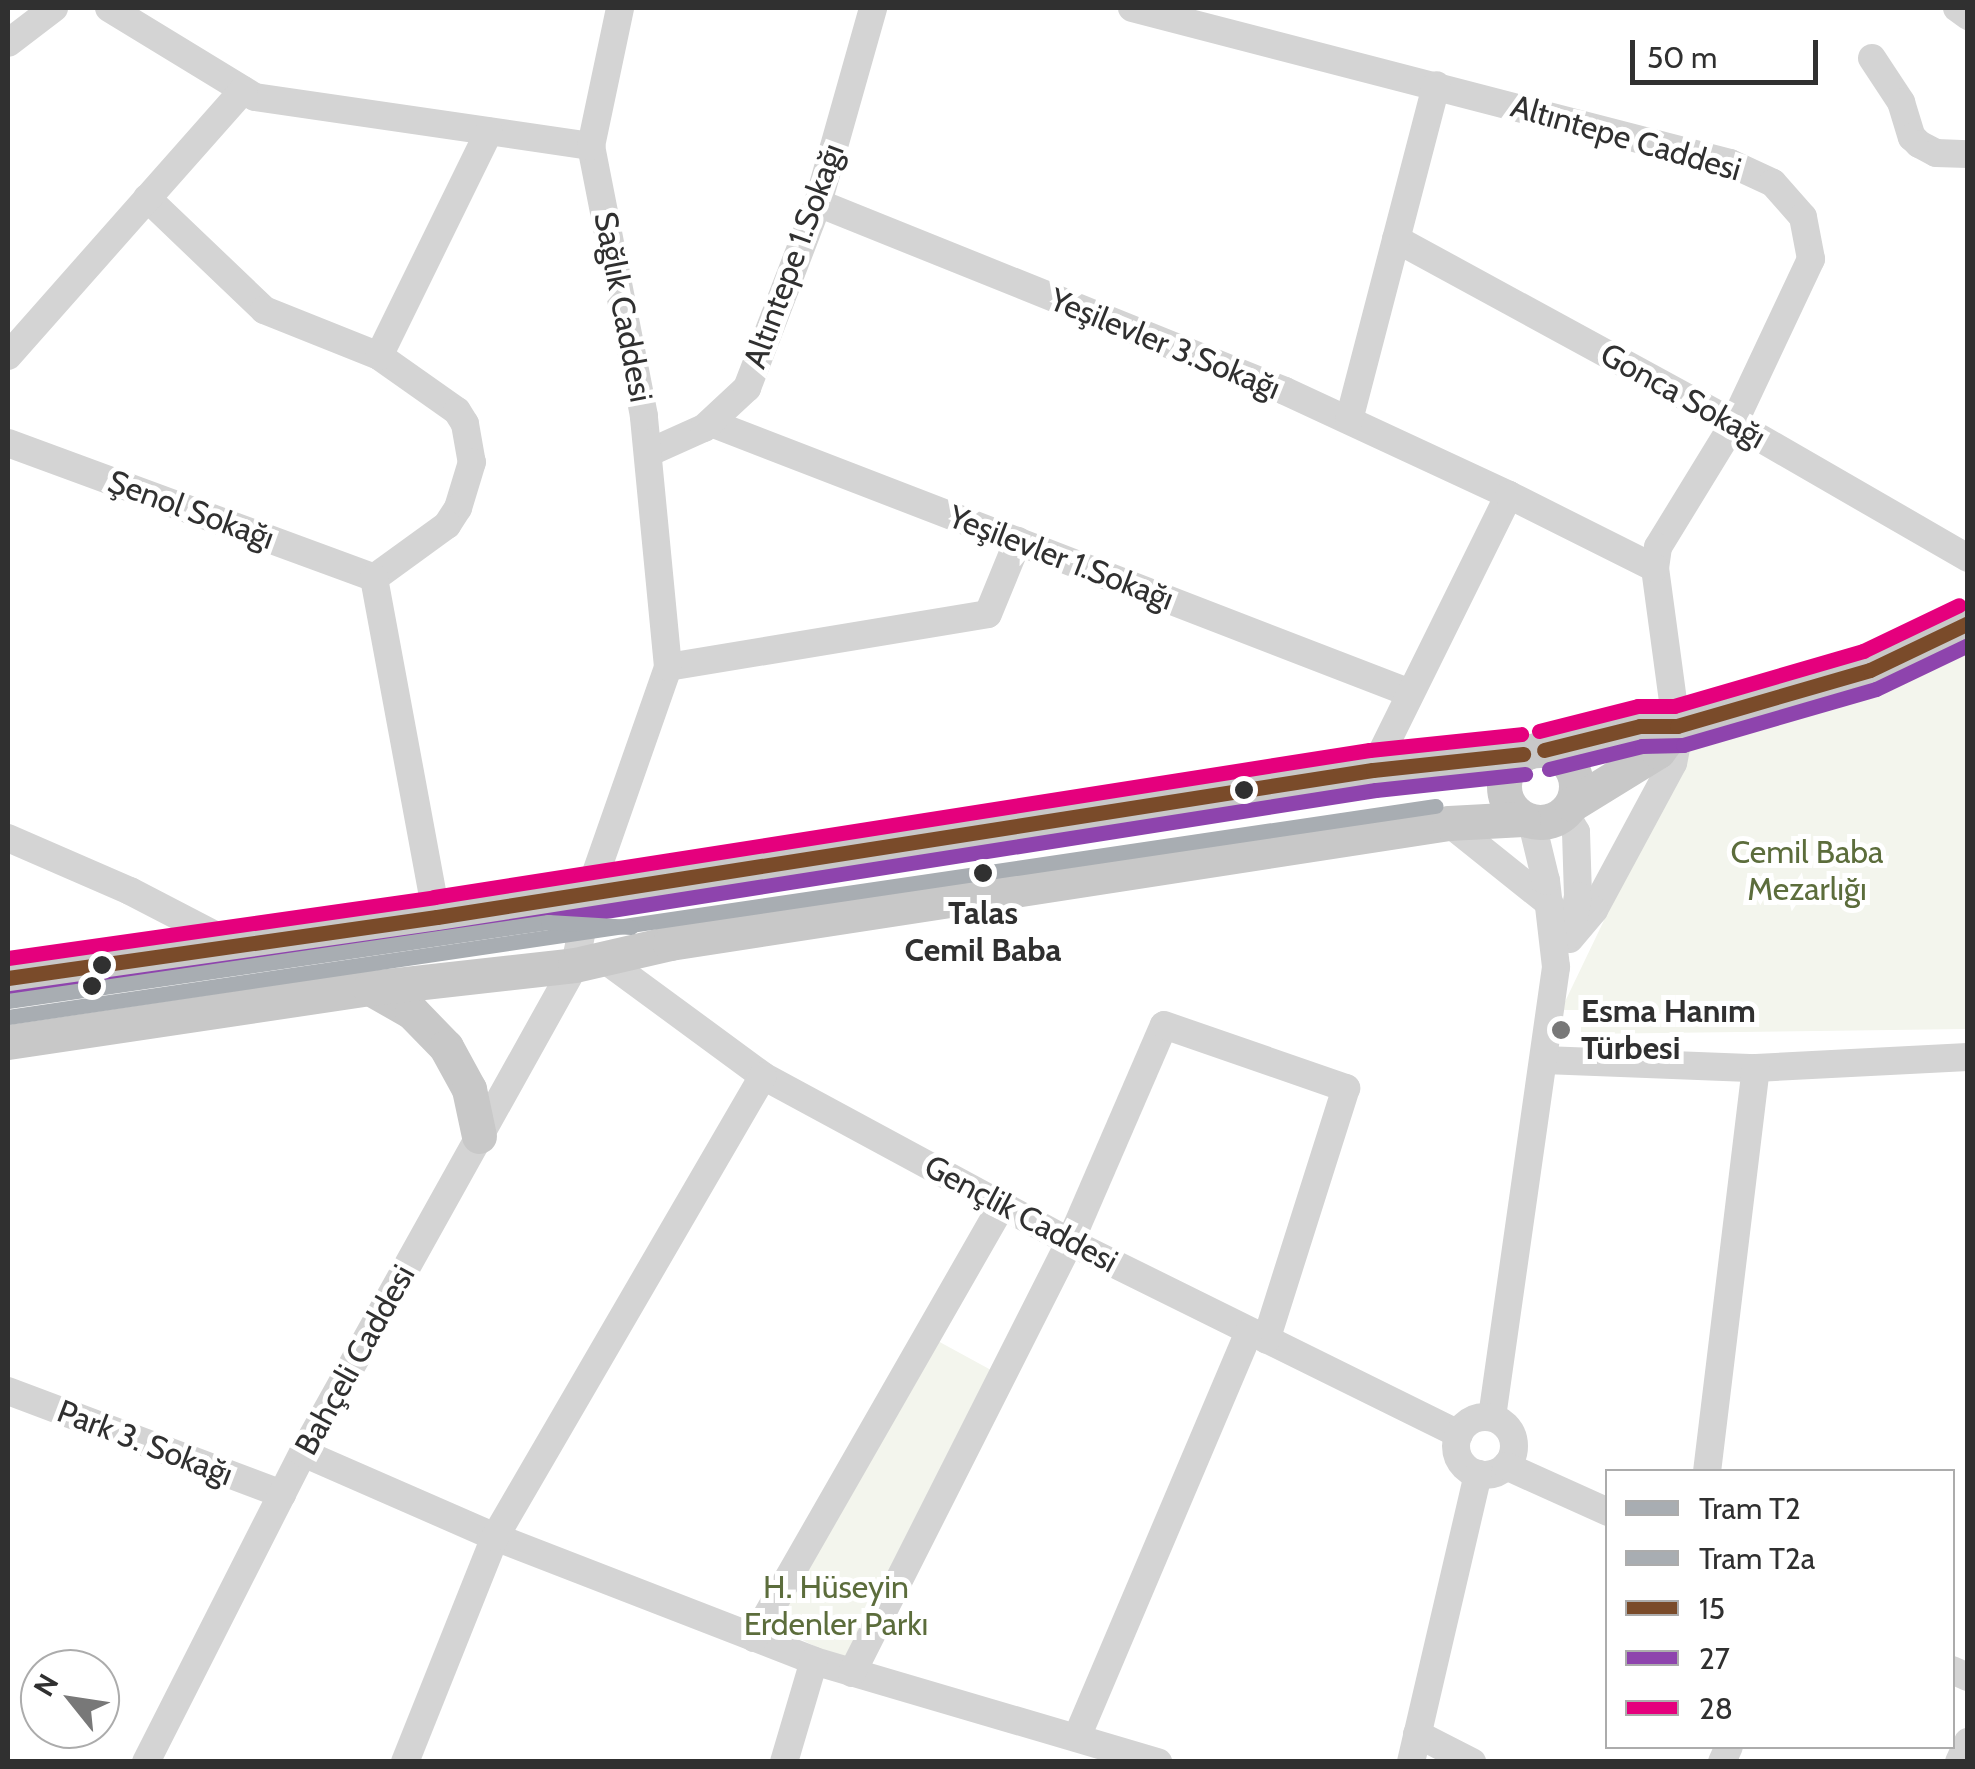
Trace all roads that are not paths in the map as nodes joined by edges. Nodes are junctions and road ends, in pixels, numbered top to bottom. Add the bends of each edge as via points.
1 (54, 8) edge
2 (108, 8) edge
3 (620, 8) edge
4 (872, 8) edge
5 (1132, 8) edge
6 (1957, 8) edge
7 (1968, 16) edge
8 (8, 43) edge
9 (1872, 58) dead end
10 (1436, 85) junction
11 (244, 90) junction
12 (489, 131) junction
13 (591, 146) junction
14 (1968, 154) edge
15 (148, 198) junction
16 (818, 204) junction
17 (1396, 239) junction
18 (8, 356) edge
19 (379, 356) junction
20 (1349, 420) junction
21 (711, 422) junction
22 (1734, 423) junction
23 (8, 443) edge
24 (648, 452) junction
25 (1508, 495) junction
26 (1018, 541) junction
27 (1968, 558) edge
28 (1655, 568) junction
29 (374, 578) junction
30 (1968, 623) edge
31 (668, 667) junction
32 (1410, 693) junction
33 (1677, 726) junction
34 (1534, 752) junction
35 (1373, 770) junction
36 (1548, 815) junction
37 (1448, 823) junction
38 (8, 838) edge
39 (590, 890) junction
40 (1550, 904) junction
41 (437, 917) junction
42 (1570, 939) junction
43 (234, 945) junction
44 (589, 962) junction
45 (1556, 967) junction
46 (8, 978) edge
47 (370, 988) junction
48 (8, 1042) edge
49 (1968, 1057) edge
50 (1544, 1060) junction
51 (1756, 1068) junction
52 (763, 1076) junction
53 (479, 1136) junction
54 (1002, 1206) junction
55 (1070, 1242) junction
56 (1257, 1336) junction
57 (8, 1391) edge
58 (1492, 1417) junction
59 (1459, 1434) junction
60 (303, 1453) junction
61 (1506, 1466) junction
62 (1706, 1469) edge
63 (1478, 1474) junction
64 (282, 1494) junction
65 (1605, 1511) edge
66 (495, 1537) junction
67 (754, 1638) junction
68 (814, 1661) junction
69 (852, 1672) junction
70 (1077, 1737) junction
71 (1968, 1742) edge
72 (1414, 1748) edge
73 (146, 1762) edge
74 (405, 1762) edge
75 (784, 1762) edge
76 (1158, 1762) edge
77 (1472, 1762) edge
78 (1958, 1762) edge

1 - 8 street
2 - 11 street
3 - 13 street
4 - 16 street, Altıntepe 1.Sokağı
5 - 10 street, Altıntepe Caddesi
6 - 7 street
9 - 14 street via 1901,102 1912,136 1936,153
10 - 17 street
10 - 22 street, Altıntepe Caddesi via 1730,164 1786,193 1803,217 1811,258
11 - 12 street via 255,98
11 - 15 street
12 - 13 street
12 - 19 street
13 - 24 street, Sağlık Caddesi
15 - 18 street
15 - 19 street via 264,310
16 - 20 street, Yeşilevler 3.Sokağı
16 - 21 street, Altıntepe 1.Sokağı via 747,388
17 - 20 street
17 - 22 street, Gonca Sokağı
19 - 29 street via 457,411 473,453 466,490 446,525
20 - 25 street, Yeşilevler 3.Sokağı
21 - 24 street, Altıntepe 1.Sokağı
21 - 26 street, Yeşilevler 1.Sokağı
22 - 27 street, Gonca Sokağı
22 - 28 street, Altıntepe Caddesi via 1658,547
23 - 29 street, Şenol Sokağı
24 - 31 street, Sağlık Caddesi
25 - 28 street, Yeşilevler 3.Sokağı
25 - 32 street
26 - 31 street via 988,614
26 - 32 street, Yeşilevler 1.Sokağı
28 - 33 street, Altıntepe Caddesi
29 - 41 street
30 - 33 main road via 1870,670
31 - 39 street, Sağlık Caddesi
32 - 35 street
33 - 34 main road via 1640,726
33 - 36 main road via 1658,751
33 - 42 street, Altıntepe Caddesi via 1673,763 1594,910
34 - 35 main road
34 - 36 main road via 1566,760 1572,770 1576,792
34 - 36 main road via 1508,767 1503,786 1508,806
35 - 39 main road
36 - 37 main road
36 - 40 street
36 - 42 street via 1576,832 1578,896
37 - 40 street
37 - 44 main road via 670,943
38 - 43 street
39 - 41 main road
39 - 44 street, Sağlık Caddesi
40 - 45 street
41 - 43 main road
42 - 45 street
43 - 46 main road
44 - 47 main road
44 - 52 street, Gençlik Caddesi
44 - 53 street, Bahçeli Caddesi
45 - 50 street
47 - 48 main road
47 - 53 main road via 412,1012 446,1046 468,1089
49 - 51 street
50 - 51 street
50 - 58 street
51 - 62 street
52 - 54 street, Gençlik Caddesi
52 - 66 street
53 - 60 street, Bahçeli Caddesi
54 - 55 street, Gençlik Caddesi
54 - 67 street
55 - 56 street, Gençlik Caddesi
55 - 56 street via 1164,1025 1346,1088
55 - 69 street
56 - 59 street, Gençlik Caddesi
56 - 70 street
57 - 64 street, Park 3. Sokağı
58 - 59 street via 1472,1420
58 - 61 street via 1513,1438
59 - 63 street via 1457,1454
60 - 64 street, Bahçeli Caddesi
60 - 66 street
61 - 63 street
61 - 65 street
63 - 72 street
64 - 73 street, Bahçeli Caddesi
66 - 67 street
66 - 74 street
67 - 68 street
68 - 69 street
68 - 75 street
69 - 70 street
70 - 76 street
71 - 78 street
72 - 77 street

